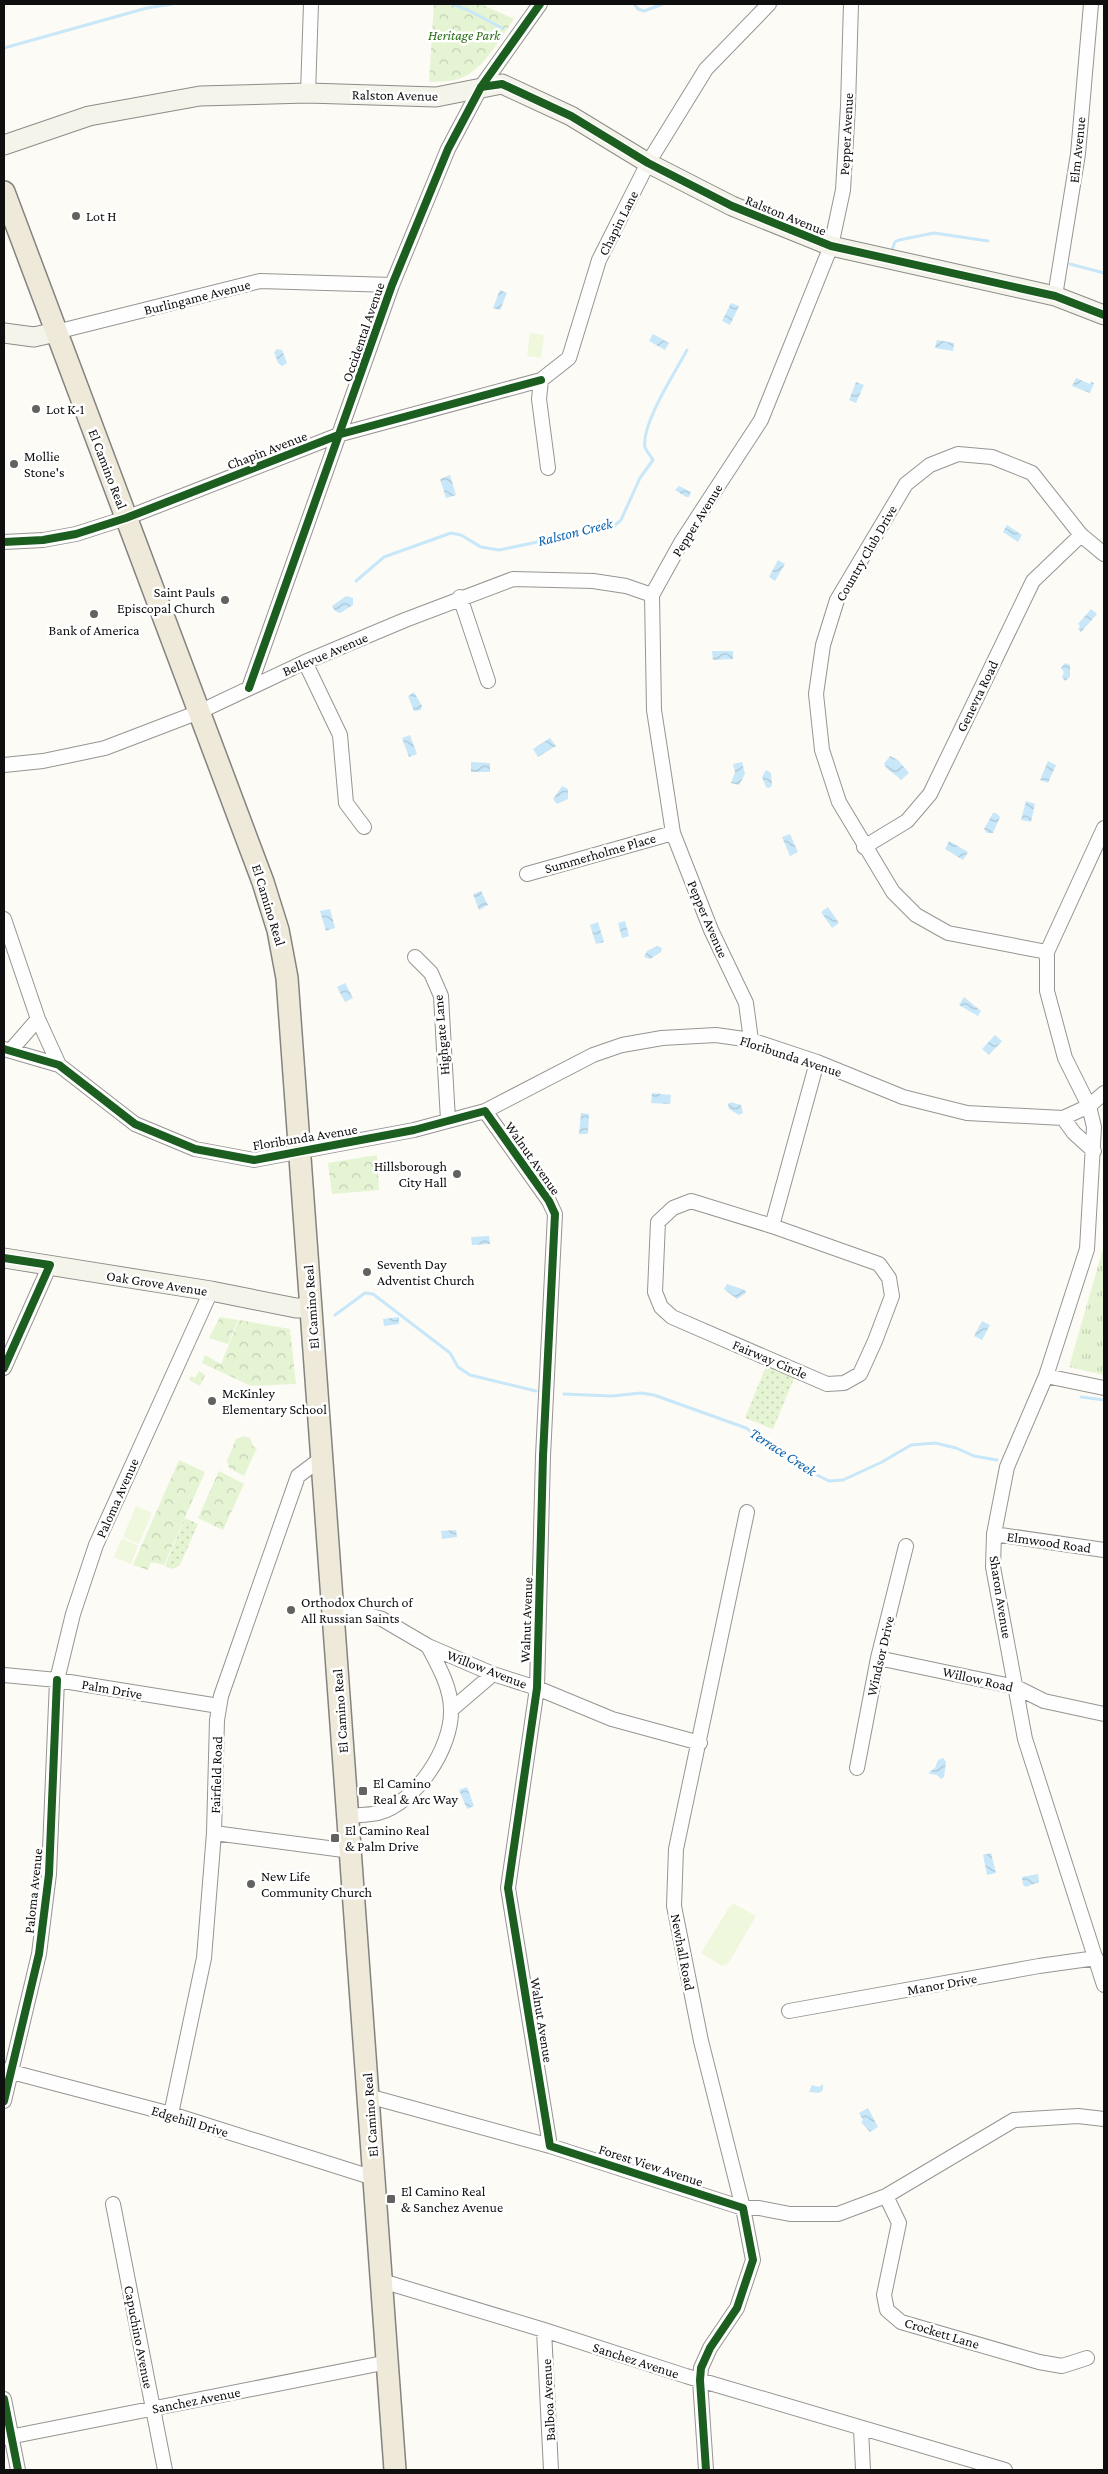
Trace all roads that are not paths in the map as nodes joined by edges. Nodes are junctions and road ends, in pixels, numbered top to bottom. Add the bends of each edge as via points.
1 (311, 4) edge
2 (540, 4) edge
3 (769, 4) edge
4 (851, 4) edge
5 (1091, 4) edge
6 (481, 87) junction
7 (308, 93) junction
8 (4, 145) edge
9 (648, 163) junction
10 (4, 192) edge
11 (830, 246) junction
12 (392, 285) junction
13 (1055, 296) junction
14 (1104, 315) edge
15 (56, 332) junction
16 (4, 333) edge
17 (541, 380) junction
18 (341, 434) junction
19 (548, 468) dead end
20 (126, 518) junction
21 (1080, 535) junction
22 (4, 542) edge
23 (1104, 554) edge
24 (652, 595) junction
25 (460, 597) junction
26 (305, 662) junction
27 (488, 681) dead end
28 (249, 688) junction
29 (199, 712) junction
30 (4, 765) edge
31 (364, 827) dead end
32 (1104, 828) edge
33 (673, 832) junction
34 (864, 847) junction
35 (527, 874) dead end
36 (4, 919) edge
37 (1047, 952) junction
38 (415, 957) dead end
39 (38, 1019) junction
40 (751, 1040) junction
41 (7, 1050) edge
42 (817, 1062) junction
43 (59, 1065) junction
44 (1104, 1093) edge
45 (1089, 1106) junction
46 (485, 1111) junction
47 (1063, 1118) junction
48 (448, 1120) junction
49 (1094, 1151) junction
50 (300, 1153) junction
51 (772, 1226) junction
52 (4, 1258) edge
53 (50, 1265) junction
54 (211, 1292) junction
55 (311, 1308) junction
56 (4, 1368) edge
57 (1046, 1376) junction
58 (1104, 1388) edge
59 (322, 1458) junction
60 (747, 1512) dead end
61 (994, 1534) junction
62 (906, 1546) dead end
63 (1104, 1550) edge
64 (333, 1614) junction
65 (428, 1646) junction
66 (878, 1658) junction
67 (493, 1674) junction
68 (4, 1675) edge
69 (58, 1680) junction
70 (1016, 1687) junction
71 (536, 1688) junction
72 (219, 1706) junction
73 (451, 1710) junction
74 (1104, 1714) edge
75 (700, 1743) junction
76 (857, 1768) dead end
77 (348, 1816) junction
78 (214, 1833) junction
79 (351, 1851) junction
80 (1096, 1958) junction
81 (1104, 1985) edge
82 (789, 2011) dead end
83 (7, 2071) edge
84 (368, 2096) junction
85 (4, 2101) edge
86 (171, 2114) junction
87 (1104, 2119) edge
88 (550, 2146) junction
89 (374, 2178) junction
90 (886, 2196) junction
91 (113, 2204) dead end
92 (744, 2208) junction
93 (382, 2281) junction
94 (544, 2330) junction
95 (1087, 2358) dead end
96 (388, 2362) junction
97 (700, 2380) junction
98 (4, 2400) edge
99 (153, 2408) junction
100 (861, 2429) junction
101 (7, 2437) edge
102 (18, 2470) edge
103 (165, 2470) edge
104 (395, 2470) edge
105 (551, 2470) edge
106 (706, 2470) edge
107 (863, 2470) edge
108 (1005, 2470) edge

1 - 7 street
2 - 6 street, Occidental Avenue
3 - 9 street, Chapin Lane via 706,69
4 - 11 street, Pepper Avenue via 842,190
5 - 13 street, Elm Avenue via 1078,154
6 - 7 street, Ralston Avenue via 436,97
6 - 9 street, Ralston Avenue via 502,84 571,116
6 - 12 street, Occidental Avenue via 448,149
7 - 8 street, Ralston Avenue via 200,96 89,116
9 - 11 street, Ralston Avenue via 732,206
9 - 17 street, Chapin Lane via 599,260 569,358
10 - 15 main road, El Camino Real
11 - 13 street, Ralston Avenue
11 - 24 street, Pepper Avenue via 761,420 682,541
12 - 15 street, Burlingame Avenue via 260,281
12 - 18 street, Occidental Avenue
13 - 14 street, Ralston Avenue
15 - 16 street, Burlingame Avenue via 34,337
15 - 20 main road, El Camino Real
17 - 18 street, Chapin Avenue
17 - 19 street via 539,399
18 - 20 street, Chapin Avenue
18 - 28 street, Occidental Avenue
20 - 22 street, Chapin Avenue via 76,534
20 - 29 main road, El Camino Real
21 - 23 street, Country Club Drive
21 - 34 street, Genevra Road via 1033,581 930,794 907,821
21 - 34 street, Country Club Drive via 1032,473 992,457 958,454 930,465 906,484 837,600 823,645 816,694 822,750 839,802
24 - 25 street, Bellevue Avenue via 626,586 593,581 513,579
24 - 33 street, Pepper Avenue via 654,710
25 - 26 street, Bellevue Avenue
25 - 27 street
26 - 28 street, Bellevue Avenue
26 - 31 street via 340,735 346,802
28 - 29 street, Bellevue Avenue
29 - 30 street, Bellevue Avenue via 105,748 43,761
29 - 50 main road, El Camino Real via 264,882 278,930 287,978
32 - 37 street
33 - 35 street, Summerholme Place
33 - 40 street, Pepper Avenue via 711,930 746,1003
34 - 37 street, Country Club Drive via 893,892 916,916 948,933
36 - 39 street
37 - 45 street, Sharon Avenue via 1047,992 1065,1058
38 - 48 street, Highgate Lane via 430,973 441,996
39 - 41 street
39 - 43 street
40 - 42 street, Floribunda Avenue
40 - 46 street, Floribunda Avenue via 716,1035 662,1038 622,1045 593,1056
41 - 43 street, Floribunda Avenue
42 - 47 street, Floribunda Avenue via 903,1097 967,1113
42 - 51 street
43 - 50 street, Floribunda Avenue via 135,1124 195,1149 254,1160
44 - 45 street, Floribunda Avenue
45 - 47 street, Floribunda Avenue
45 - 49 street, Sharon Avenue via 1094,1127
46 - 48 street, Floribunda Avenue
46 - 71 street, Walnut Avenue via 555,1214 542,1456
47 - 49 street
48 - 50 street, Floribunda Avenue
49 - 57 street, Sharon Avenue via 1087,1249
50 - 55 main road, El Camino Real
51 - 51 street, Fairway Circle via 691,1201 673,1208 658,1222 655,1292 660,1307 672,1317 827,1384 844,1384 860,1374 875,1341 892,1296 889,1278 879,1264
52 - 53 street, Oak Grove Avenue
53 - 54 street, Oak Grove Avenue
53 - 56 street
54 - 55 street, Oak Grove Avenue
54 - 69 street, Paloma Avenue via 96,1545 73,1614
55 - 59 main road, El Camino Real
57 - 58 street
57 - 61 street, Sharon Avenue via 1007,1467
59 - 64 main road, El Camino Real
59 - 72 street, Fairfield Road via 298,1476
60 - 75 street, Newhall Road
61 - 63 street, Elmwood Road
61 - 70 street, Sharon Avenue via 993,1566
62 - 66 street, Windsor Drive
64 - 65 street, Willow Avenue via 365,1614 382,1619
64 - 77 main road, El Camino Real
65 - 67 street, Willow Avenue
65 - 73 street via 444,1677
66 - 70 street, Willow Road
66 - 76 street, Windsor Drive
67 - 71 street, Willow Avenue
67 - 73 street
68 - 69 street, Palm Drive
69 - 72 street, Palm Drive
69 - 83 street, Paloma Avenue via 49,1874 38,1954
70 - 74 street, Willow Road via 1044,1701
70 - 80 street, Sharon Avenue via 1025,1739
71 - 75 street, Willow Avenue via 612,1719
71 - 88 street, Walnut Avenue via 508,1888
72 - 78 street, Fairfield Road
73 - 77 street via 444,1745 428,1776 403,1800 379,1813
75 - 92 street, Newhall Road via 676,1848 674,1906 701,2041
77 - 79 main road, El Camino Real
78 - 79 street
78 - 86 street, Fairfield Road via 204,1958
79 - 84 main road, El Camino Real
80 - 81 street, Sharon Avenue
80 - 82 street, Manor Drive
83 - 85 street, Paloma Avenue
83 - 86 street, Edgehill Drive
84 - 88 street, Forest View Avenue
84 - 89 main road, El Camino Real
86 - 89 street, Edgehill Drive
87 - 90 street, Forest View Avenue via 1078,2116 1014,2120
88 - 92 street, Forest View Avenue
89 - 93 main road, El Camino Real
90 - 92 street, Forest View Avenue via 838,2214 790,2214
90 - 95 street, Crockett Lane via 899,2223 884,2295 886,2310 901,2322 1039,2362 1062,2366
91 - 99 street, Capuchino Avenue
92 - 97 street, Newhall Road via 753,2260 737,2308 710,2348 701,2368
93 - 94 street, Sanchez Avenue
93 - 96 main road, El Camino Real
94 - 97 street, Sanchez Avenue
94 - 105 street, Balboa Avenue
96 - 99 street, Sanchez Avenue
96 - 104 main road, El Camino Real
97 - 100 street, Sanchez Avenue
97 - 106 street, Newhall Road
98 - 101 street
99 - 101 street, Sanchez Avenue
99 - 103 street, Capuchino Avenue
100 - 107 street
100 - 108 street, Sanchez Avenue
101 - 102 street

